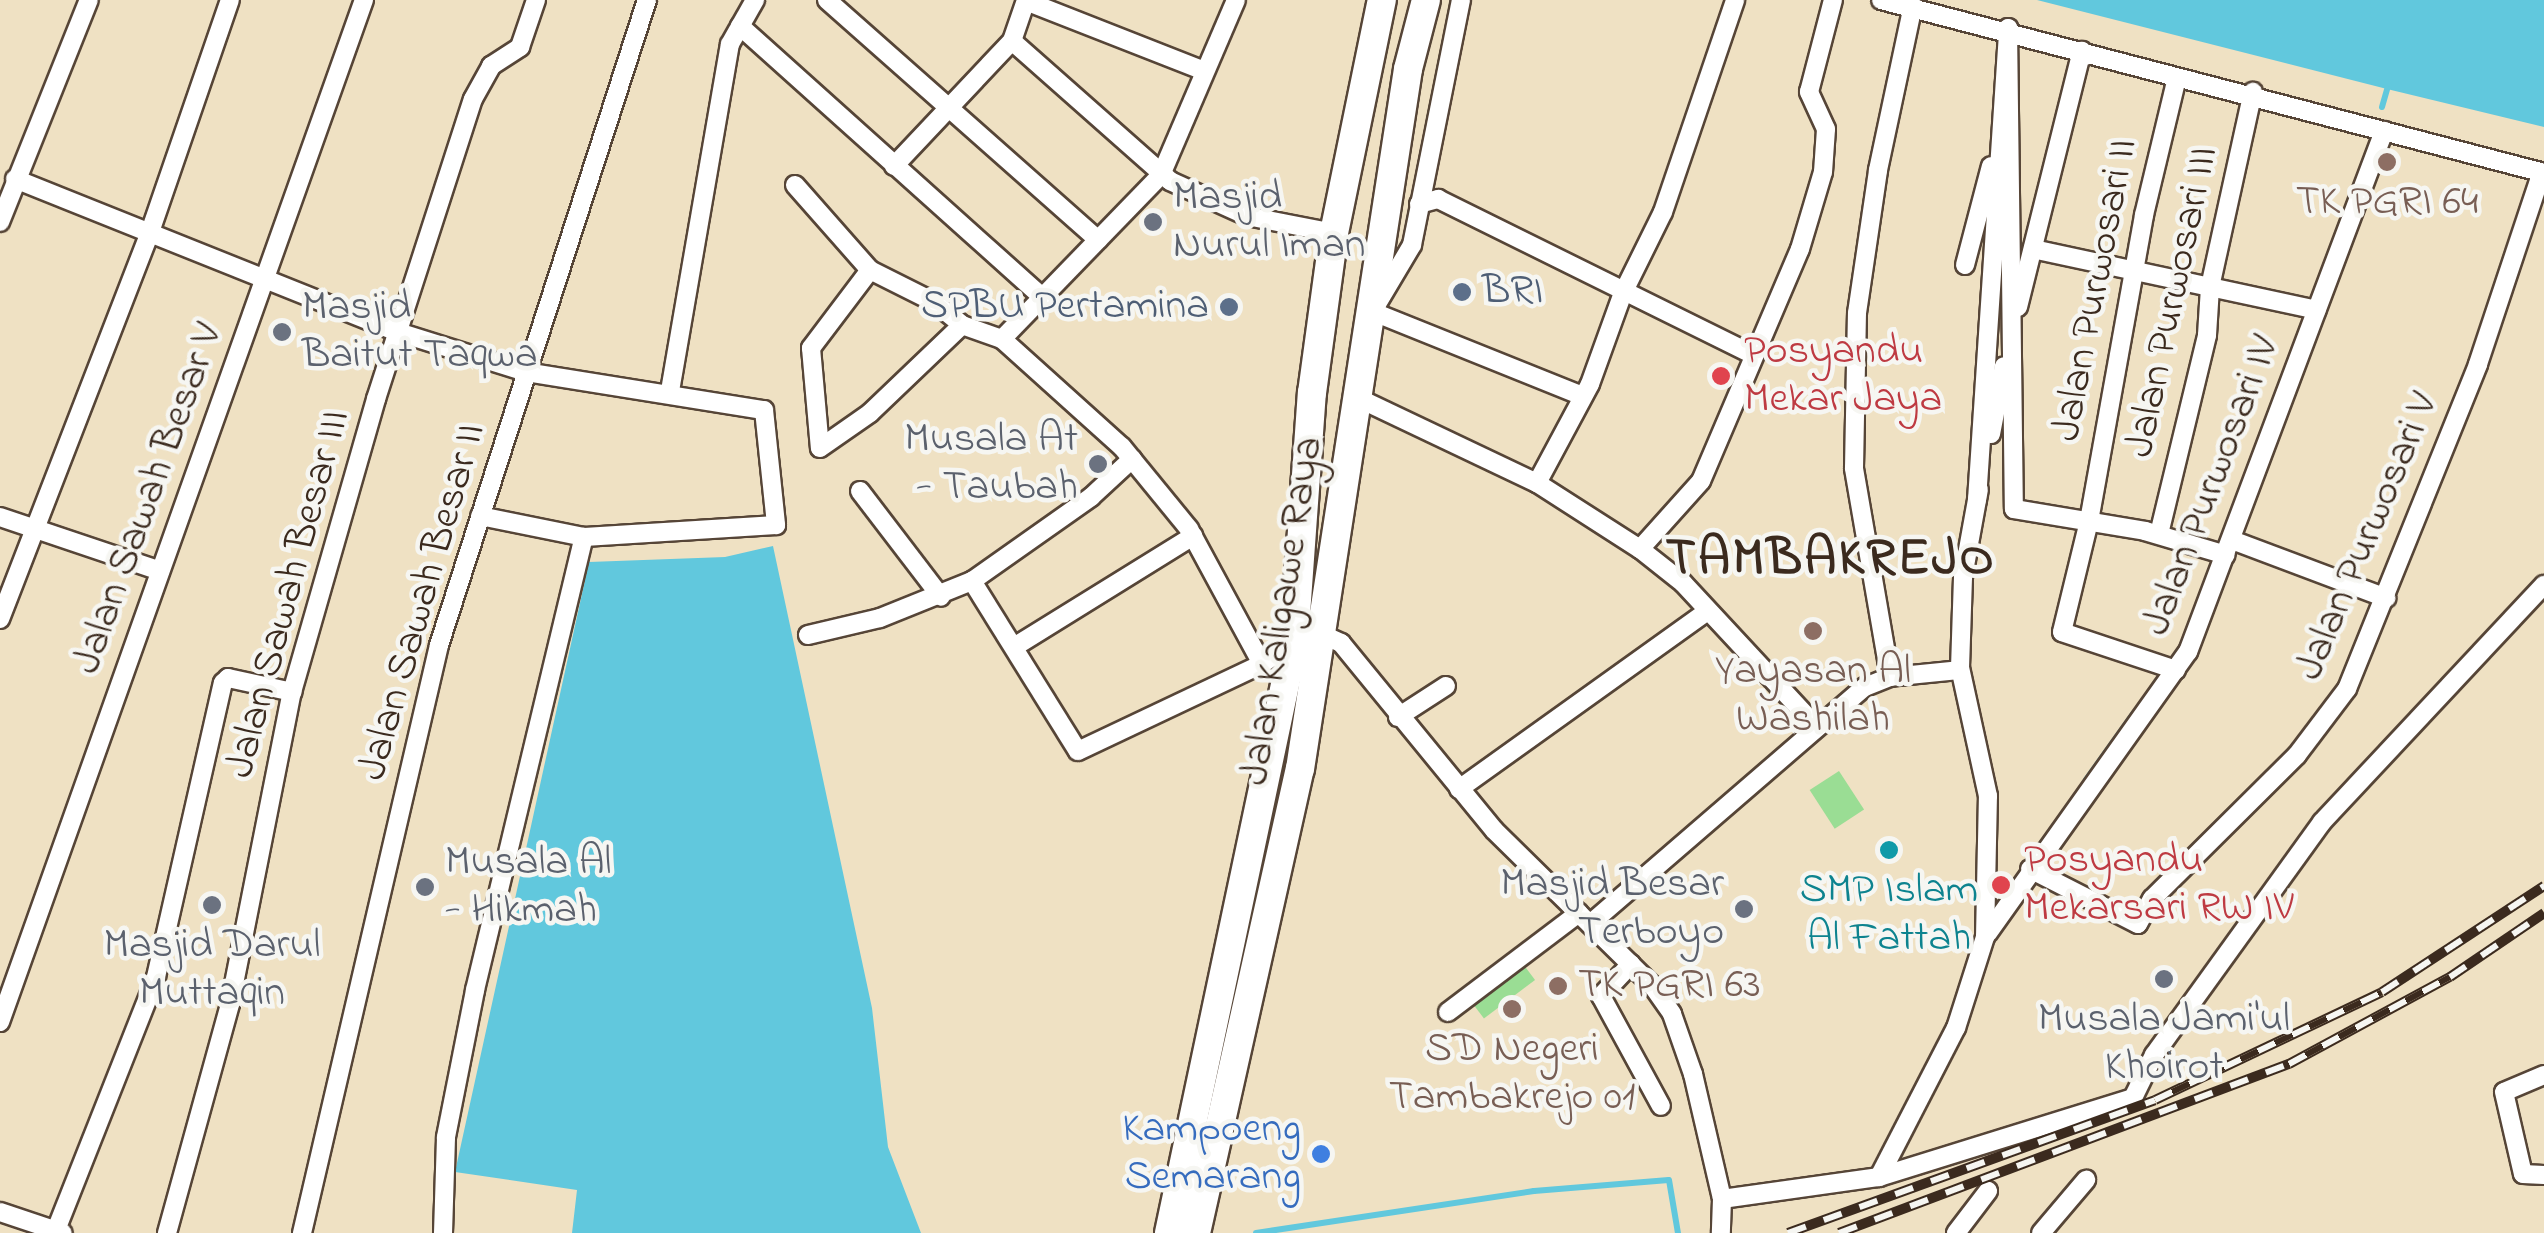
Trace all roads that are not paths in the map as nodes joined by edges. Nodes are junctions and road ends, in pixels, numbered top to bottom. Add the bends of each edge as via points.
1 (89, 0) edge
2 (230, 0) edge
3 (364, 0) edge
4 (536, 0) edge
5 (647, 0) edge
6 (754, 0) edge
7 (827, 0) edge
8 (1236, 0) edge
9 (1382, 0) edge
10 (1426, 0) edge
11 (1461, 0) edge
12 (1735, 0) edge
13 (1833, 0) edge
14 (1881, 0) edge
15 (1026, 1) edge
16 (1913, 6) junction
17 (740, 26) junction
18 (2008, 28) junction
19 (1012, 41) junction
20 (2086, 56) junction
21 (1205, 71) junction
22 (2177, 78) junction
23 (2255, 98) junction
24 (947, 110) junction
25 (2384, 131) junction
26 (894, 166) junction
27 (2543, 172) edge
28 (1161, 175) junction
29 (15, 179) junction
30 (796, 185) dead end
31 (1419, 204) junction
32 (0, 222) edge
33 (150, 232) junction
34 (1334, 233) junction
35 (1098, 240) junction
36 (2034, 249) junction
37 (1965, 265) dead end
38 (870, 270) junction
39 (2136, 272) junction
40 (265, 279) junction
41 (2210, 287) junction
42 (1623, 294) junction
43 (1043, 298) junction
44 (2313, 308) junction
45 (1373, 310) junction
46 (962, 325) junction
47 (398, 332) junction
48 (1002, 338) junction
49 (1754, 355) junction
50 (526, 372) junction
51 (670, 391) junction
52 (1582, 396) junction
53 (1358, 398) junction
54 (1132, 458) junction
55 (1537, 483) junction
56 (860, 490) dead end
57 (1977, 500) junction
58 (480, 516) junction
59 (0, 517) edge
60 (2089, 522) junction
61 (34, 528) junction
62 (2159, 534) junction
63 (584, 536) junction
64 (1192, 536) junction
65 (1640, 549) junction
66 (2224, 550) junction
67 (160, 571) junction
68 (972, 581) junction
69 (2544, 585) edge
70 (942, 597) junction
71 (2386, 598) junction
72 (1706, 612) junction
73 (0, 619) edge
74 (808, 634) dead end
75 (1321, 634) junction
76 (1294, 642) junction
77 (1014, 647) junction
78 (1262, 664) junction
79 (2169, 668) junction
80 (1960, 670) junction
81 (1890, 678) junction
82 (1446, 686) dead end
83 (292, 692) junction
84 (1398, 716) junction
85 (1816, 726) junction
86 (1459, 789) junction
87 (2030, 869) junction
88 (1584, 918) junction
89 (1985, 937) junction
90 (1631, 964) junction
91 (1448, 1012) dead end
92 (0, 1022) edge
93 (2544, 1074) edge
94 (1661, 1106) dead end
95 (2544, 1175) edge
96 (1879, 1177) junction
97 (2086, 1180) dead end
98 (1988, 1191) dead end
99 (1722, 1199) junction
100 (0, 1212) edge
101 (1198, 1228) edge
102 (60, 1231) edge
103 (168, 1233) edge
104 (302, 1233) edge
105 (444, 1233) edge
106 (1169, 1233) edge
107 (1722, 1233) edge
108 (1956, 1233) edge
109 (2041, 1233) edge

1 - 29 street
2 - 33 street
3 - 40 street, Jalan Sawah Besar V
4 - 47 street, Jalan Sawah Besar III via 520,47 491,66 473,99
5 - 50 street, Jalan Sawah Besar II
6 - 17 street
7 - 24 street
8 - 21 street
9 - 34 highway, Jalan Kaligawe Raya
10 - 45 highway, Jalan Kaligawe Raya via 1408,69
11 - 31 street
12 - 42 street via 1664,212
13 - 49 street via 1809,92 1826,130 1824,148 1800,249
14 - 16 street
15 - 19 street
15 - 21 street
16 - 18 street
16 - 81 street via 1856,313 1854,468
17 - 26 street
17 - 51 street via 730,44
18 - 20 street
18 - 37 street via 2011,83
18 - 57 street
18 - 60 street via 2014,509
19 - 24 street
19 - 28 street
20 - 22 street
20 - 36 street via 2082,52
21 - 28 street
22 - 23 street
22 - 39 street, Jalan Purwosari II
23 - 25 street
23 - 41 street, Jalan Purwosari III via 2252,91
24 - 26 street
24 - 35 street
25 - 27 street
25 - 44 street, Jalan Purwosari IV
26 - 43 street
27 - 71 street, Jalan Purwosari V via 2478,364
28 - 34 street via 1247,216
28 - 35 street
29 - 32 street
29 - 33 street
30 - 38 street
31 - 42 street via 1438,200
31 - 45 street via 1412,245
33 - 40 street
33 - 61 street
34 - 76 highway, Jalan Kaligawe Raya via 1312,393
35 - 43 street
36 - 39 street
36 - 57 street
38 - 46 street via 934,302
38 - 46 street via 810,348 820,448 870,413
39 - 41 street
39 - 60 street, Jalan Purwosari II
40 - 47 street
40 - 67 street, Jalan Sawah Besar V
41 - 44 street
41 - 62 street, Jalan Purwosari III via 2207,334
42 - 49 street
42 - 52 street
43 - 48 street
44 - 66 street, Jalan Purwosari IV
45 - 52 street
45 - 53 highway, Jalan Kaligawe Raya
46 - 48 street
47 - 50 street
47 - 83 street, Jalan Sawah Besar III
48 - 54 street
49 - 65 street via 1701,481
50 - 51 street
50 - 58 street, Jalan Sawah Besar II
51 - 63 street via 764,410 776,525
52 - 55 street
53 - 55 street
53 - 75 highway, Jalan Kaligawe Raya
54 - 64 street
54 - 68 street via 1091,497
55 - 65 street
56 - 70 street
57 - 80 street via 1963,577
58 - 63 street
58 - 104 street, Jalan Sawah Besar II via 440,645
59 - 61 street
60 - 62 street
60 - 79 street, Jalan Purwosari II via 2062,632
61 - 67 street
61 - 73 street
62 - 66 street
63 - 105 street via 464,1046 446,1137
64 - 77 street
64 - 78 street
65 - 72 street
66 - 71 street
66 - 79 street, Jalan Purwosari IV
67 - 92 street, Jalan Sawah Besar V
68 - 70 street
68 - 77 street
69 - 96 street via 2322,822 2154,1055 2132,1098
70 - 74 street
71 - 87 street, Jalan Purwosari V via 2348,689 2316,732 2152,899 2138,924
72 - 85 street
72 - 86 street
75 - 76 street
75 - 84 street via 1341,643
75 - 101 highway, Jalan Kaligawe Raya via 1300,769
76 - 78 street
76 - 106 highway, Jalan Kaligawe Raya
77 - 78 street via 1078,751
79 - 87 street, Jalan Purwosari IV
80 - 81 street
80 - 89 street via 1988,796
81 - 85 street via 1865,688
82 - 84 street
83 - 102 street via 228,678 223,683 156,976
83 - 103 street, Jalan Sawah Besar III via 230,1004
84 - 86 street
85 - 88 street
86 - 88 street
87 - 89 street, Jalan Purwosari IV
88 - 90 street
88 - 91 street
89 - 96 street via 1956,1028
90 - 94 street via 1601,996 1632,1041
90 - 99 street via 1672,1014
93 - 95 street via 2504,1091 2522,1174
96 - 99 street
97 - 109 street
98 - 108 street
99 - 107 street
100 - 102 street

